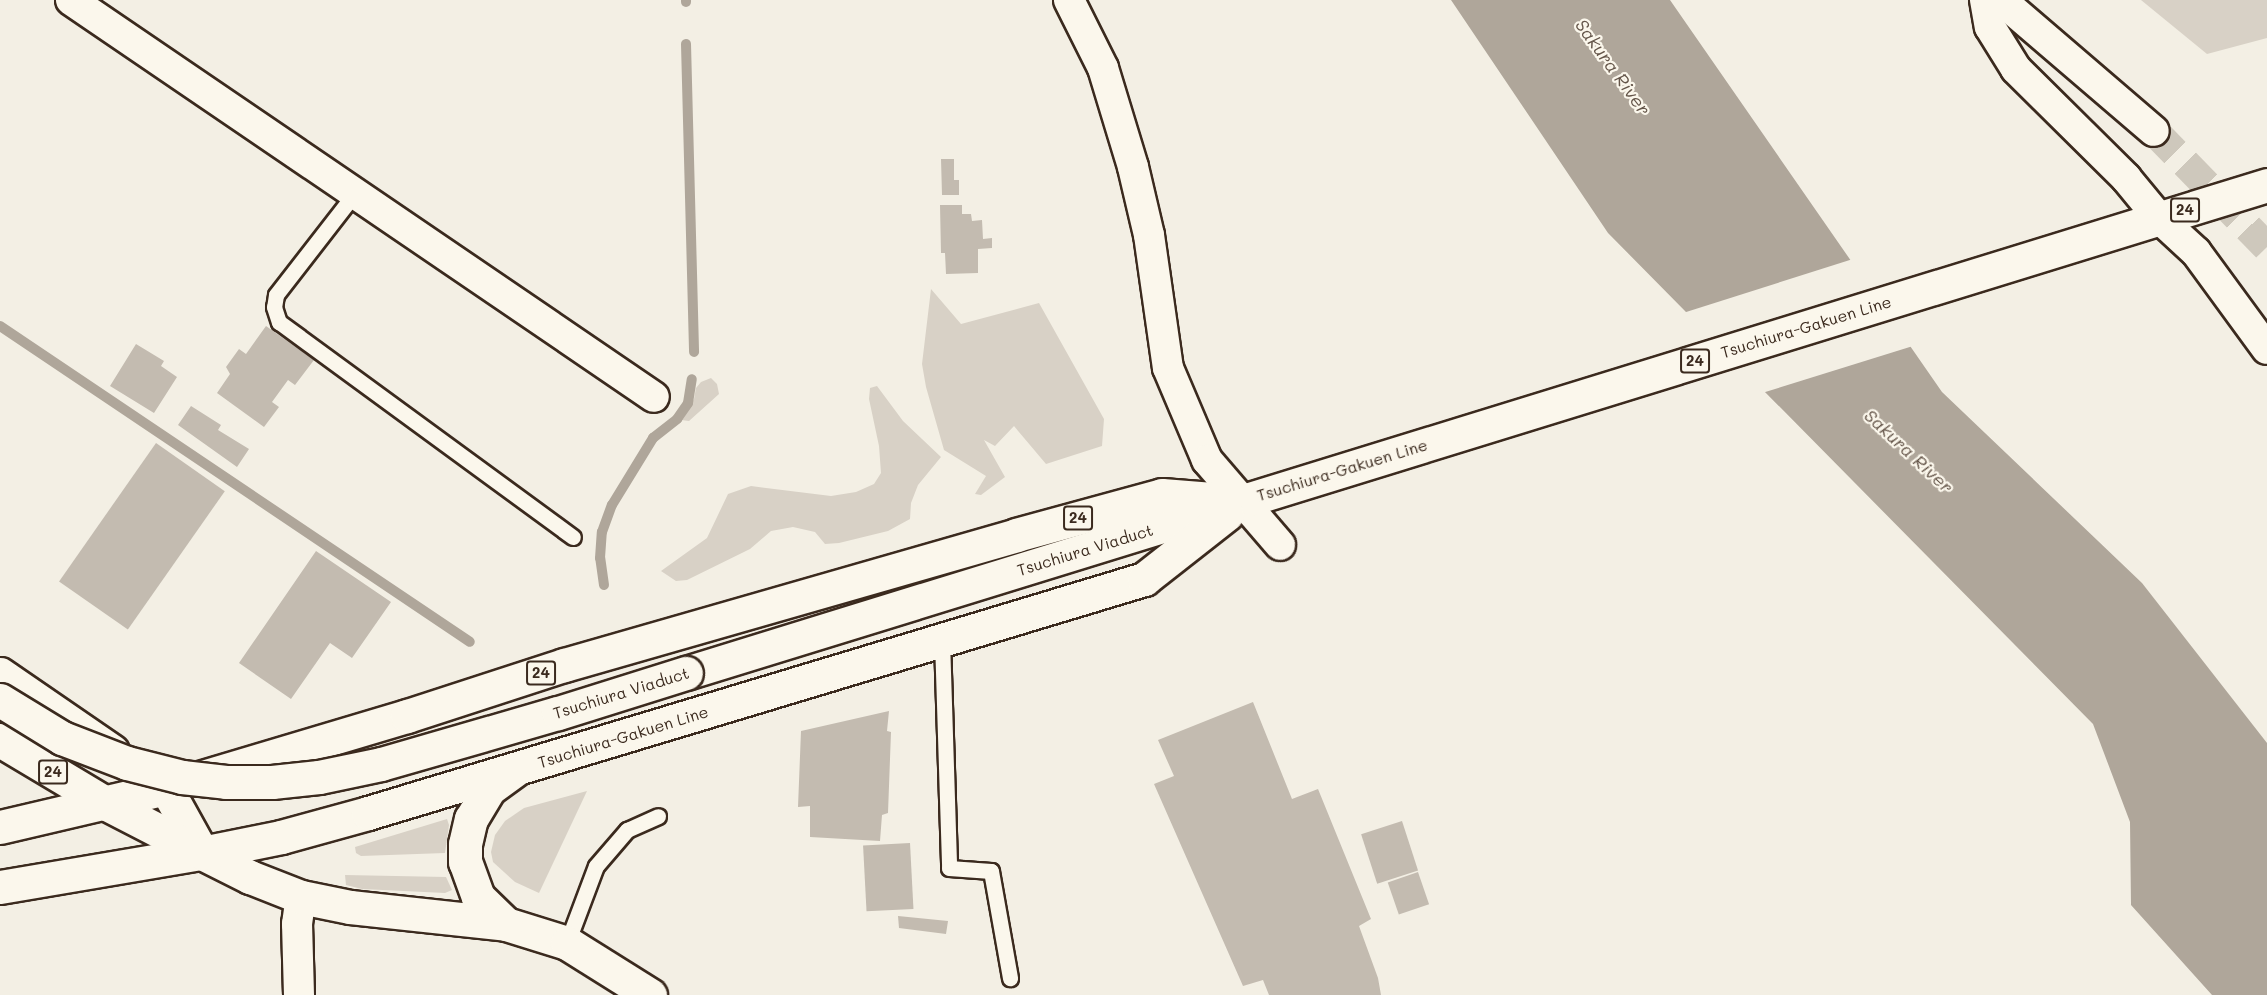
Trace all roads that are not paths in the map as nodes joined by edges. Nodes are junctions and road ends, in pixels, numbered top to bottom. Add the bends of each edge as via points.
1 (71, 0) edge
2 (1069, 0) edge
3 (1985, 0) edge
4 (2001, 0) edge
5 (2154, 131) tunnel mouth
6 (2267, 185) edge
7 (355, 193) junction
8 (2159, 218) junction
9 (2267, 350) edge
10 (654, 397) dead end
11 (1242, 501) junction
12 (573, 537) dead end
13 (1280, 545) dead end
14 (942, 640) junction
15 (0, 674) edge
16 (0, 700) edge
17 (0, 740) edge
18 (516, 769) junction
19 (166, 788) junction
20 (107, 804) junction
21 (658, 816) dead end
22 (0, 827) edge
23 (202, 854) junction
24 (0, 887) edge
25 (301, 897) junction
26 (506, 924) junction
27 (567, 943) junction
28 (1010, 978) dead end
29 (298, 995) edge
30 (650, 995) edge

1 - 7 street
2 - 11 street via 1103,68 1134,168 1149,235 1168,368 1208,459
3 - 8 street via 1990,27 2016,69 2126,178
4 - 5 street
6 - 8 main road, Tsuchiura-Gakuen Line / 24
7 - 10 street
7 - 12 lane via 276,295 274,307 279,322
8 - 9 street via 2196,252
8 - 11 main road, Tsuchiura-Gakuen Line / 24
11 - 13 street
11 - 14 main road, Tsuchiura-Gakuen Line / 24 via 1144,579
11 - 16 main road, Tsuchiura Viaduct / 24, bridge via 558,713 381,764 319,777 272,782 182,777 127,763 62,738
11 - 19 main road, Tsuchiura-Gakuen Line / 24 via 1162,495 564,665
14 - 18 main road, Tsuchiura-Gakuen Line / 24
14 - 28 lane via 950,868 991,871
15 - 19 main road
17 - 20 main road, 24
18 - 23 main road, Tsuchiura-Gakuen Line / 24 via 281,837
18 - 26 main road via 489,789 471,819 465,844 465,862 478,897
19 - 20 main road, Tsuchiura-Gakuen Line
19 - 23 main road
20 - 22 main road, Tsuchiura-Gakuen Line
20 - 23 main road, 24
21 - 27 lane via 627,830 596,866
23 - 24 main road, Tsuchiura-Gakuen Line
23 - 25 main road
25 - 26 main road via 350,907
25 - 29 street via 297,924
26 - 27 main road
27 - 30 main road

